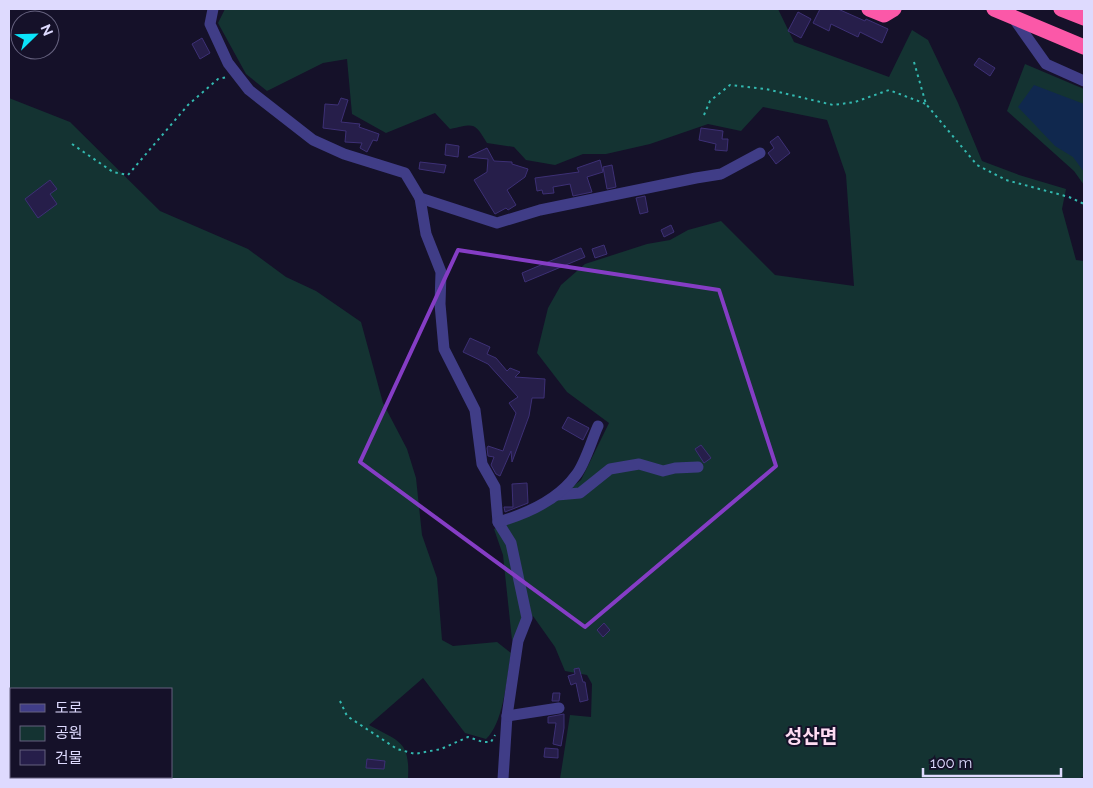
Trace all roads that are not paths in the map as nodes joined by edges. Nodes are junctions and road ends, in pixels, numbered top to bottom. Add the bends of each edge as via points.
1 (213, 9) edge
2 (869, 9) edge
3 (894, 9) edge
4 (994, 9) edge
5 (1061, 9) edge
6 (1012, 16) junction
7 (1084, 18) edge
8 (1084, 47) edge
9 (1084, 81) edge
10 (760, 153) dead end
11 (420, 198) junction
12 (598, 426) dead end
13 (698, 467) dead end
14 (557, 494) junction
15 (498, 522) junction
16 (559, 708) dead end
17 (507, 716) junction
18 (503, 779) edge

1 - 11 street via 210,24 228,63 249,90 313,140 344,154 405,173
2 - 3 highway via 884,15
4 - 6 highway
5 - 7 highway
6 - 8 highway
6 - 9 street via 1046,64
10 - 11 street via 721,174 540,210 497,223
11 - 15 street via 426,234 441,272 444,349 475,410 482,464 494,486
12 - 14 street via 577,474
13 - 14 street via 663,471 639,464 610,469 580,493
14 - 15 street via 514,518
15 - 17 street via 511,544 527,618 518,641
16 - 17 street
17 - 18 street

